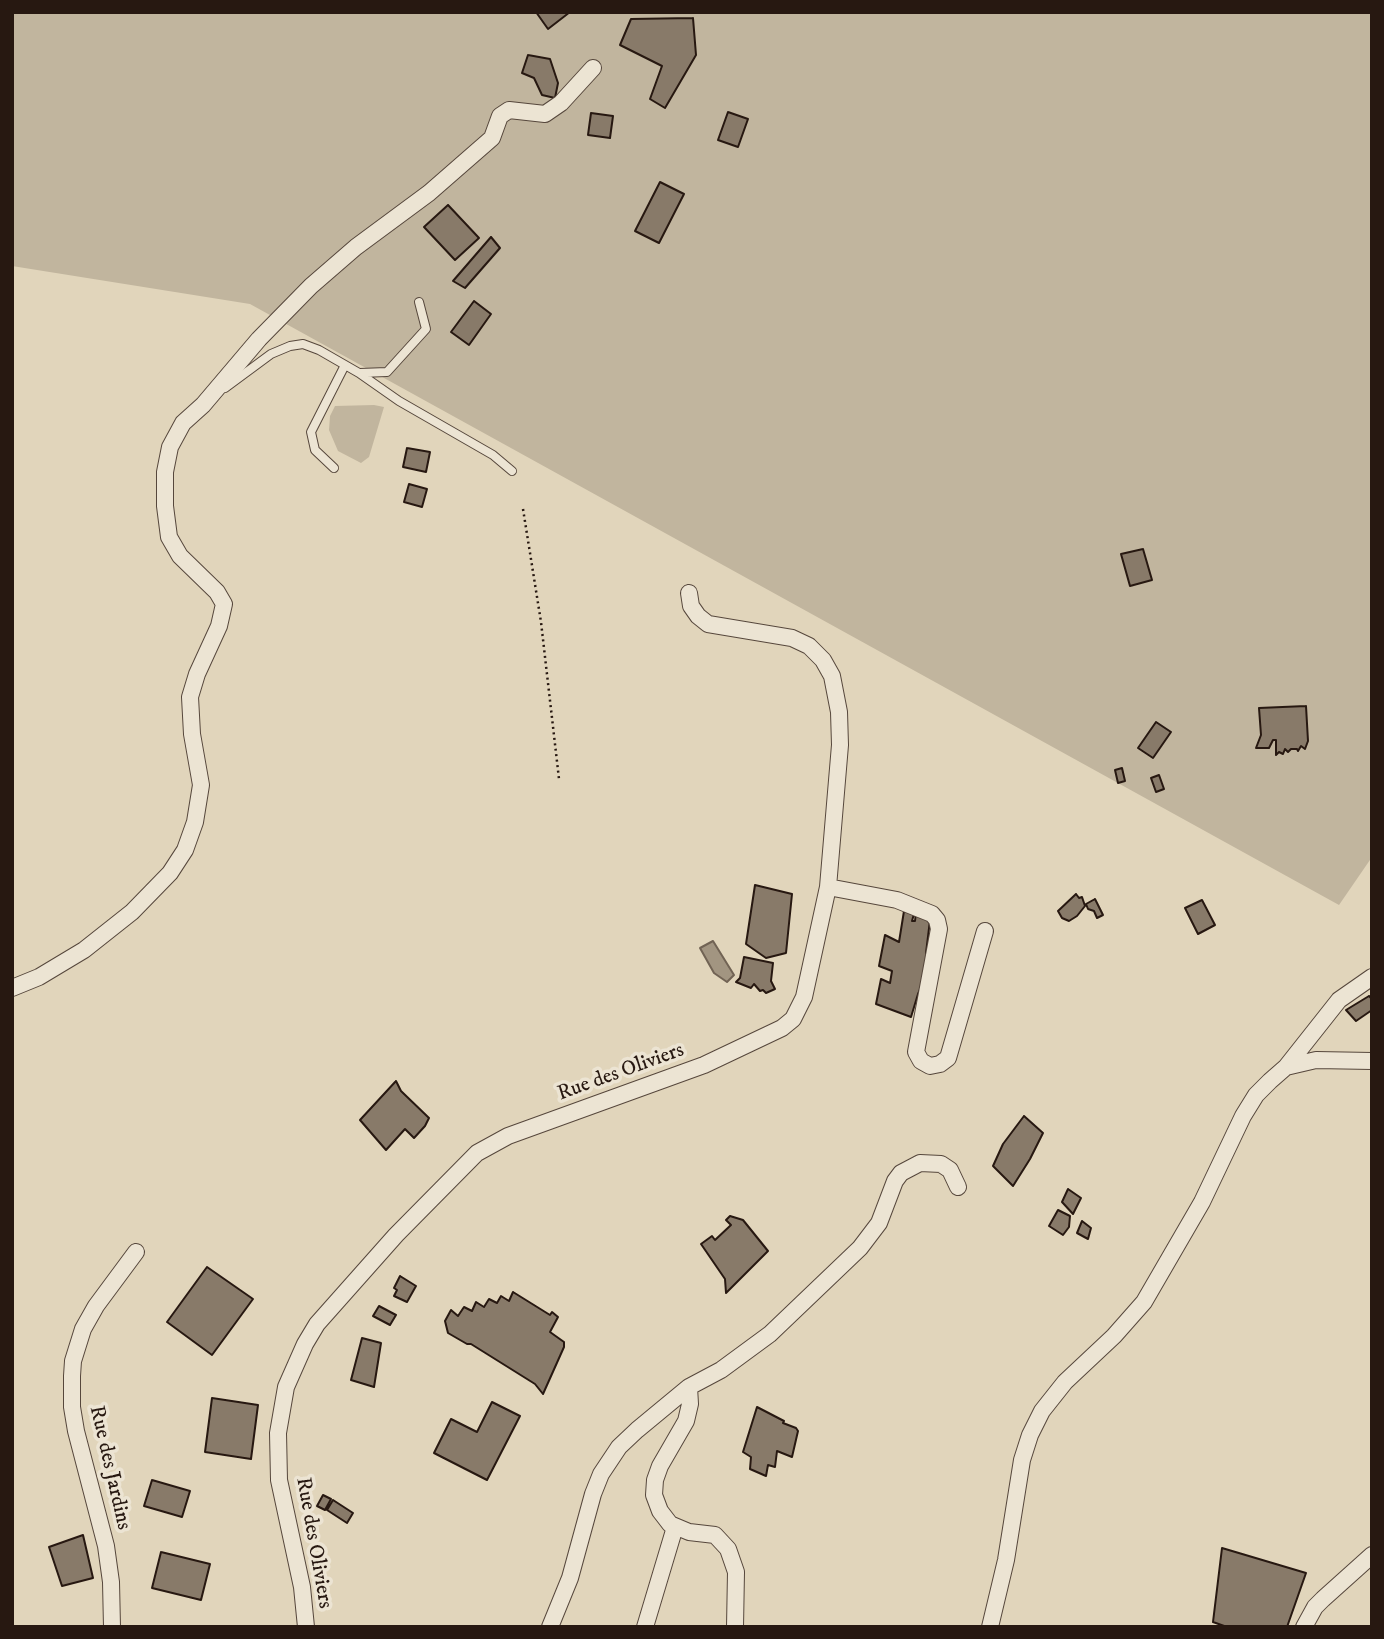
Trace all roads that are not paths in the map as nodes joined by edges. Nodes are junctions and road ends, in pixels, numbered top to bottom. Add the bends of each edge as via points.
1 (593, 68) dead end
2 (419, 302) dead end
3 (345, 365) junction
4 (359, 373) junction
5 (203, 405) junction
6 (334, 468) dead end
7 (512, 471) dead end
8 (689, 593) dead end
9 (828, 887) junction
10 (985, 931) dead end
11 (1372, 977) edge
12 (12, 988) edge
13 (1372, 1061) edge
14 (1286, 1067) junction
15 (958, 1187) dead end
16 (136, 1252) dead end
17 (690, 1387) junction
18 (675, 1527) junction
19 (1372, 1555) edge
20 (112, 1627) edge
21 (306, 1627) edge
22 (550, 1627) edge
23 (645, 1627) edge
24 (735, 1627) edge
25 (990, 1627) edge
26 (1304, 1627) edge

1 - 5 street via 545,114 509,110 500,116 492,138 311,286 259,338
2 - 4 lane via 426,329 387,372
3 - 4 lane
3 - 5 lane via 303,344 289,346 271,354
3 - 6 lane via 311,432 315,450
4 - 7 lane via 493,454
5 - 12 street via 183,423 164,472 169,537 180,556 224,604 190,696 201,785 195,822 170,873 132,912 84,950
8 - 9 street, Rue des Oliviers via 691,606 708,624 792,638 816,653 832,676 840,745
9 - 10 street via 897,900 937,920 916,1052 930,1066 948,1058
9 - 21 street, Rue des Oliviers via 804,997 793,1019 704,1065 508,1136 477,1153 317,1324 286,1387 278,1433 279,1480
11 - 14 street via 1339,1000
13 - 14 street via 1316,1060
14 - 25 street via 1256,1095 1243,1116 1202,1202 1144,1302 1042,1411 1023,1460
15 - 17 street via 950,1170 941,1164 920,1163 901,1173 879,1223 860,1248 770,1334
16 - 20 street, Rue des Jardins via 83,1329 72,1376 76,1431 106,1546
17 - 18 street via 686,1421 653,1488 660,1511
17 - 22 street via 619,1447 601,1474
18 - 23 street
18 - 24 street via 715,1535 729,1549 736,1572
19 - 26 street via 1315,1607

